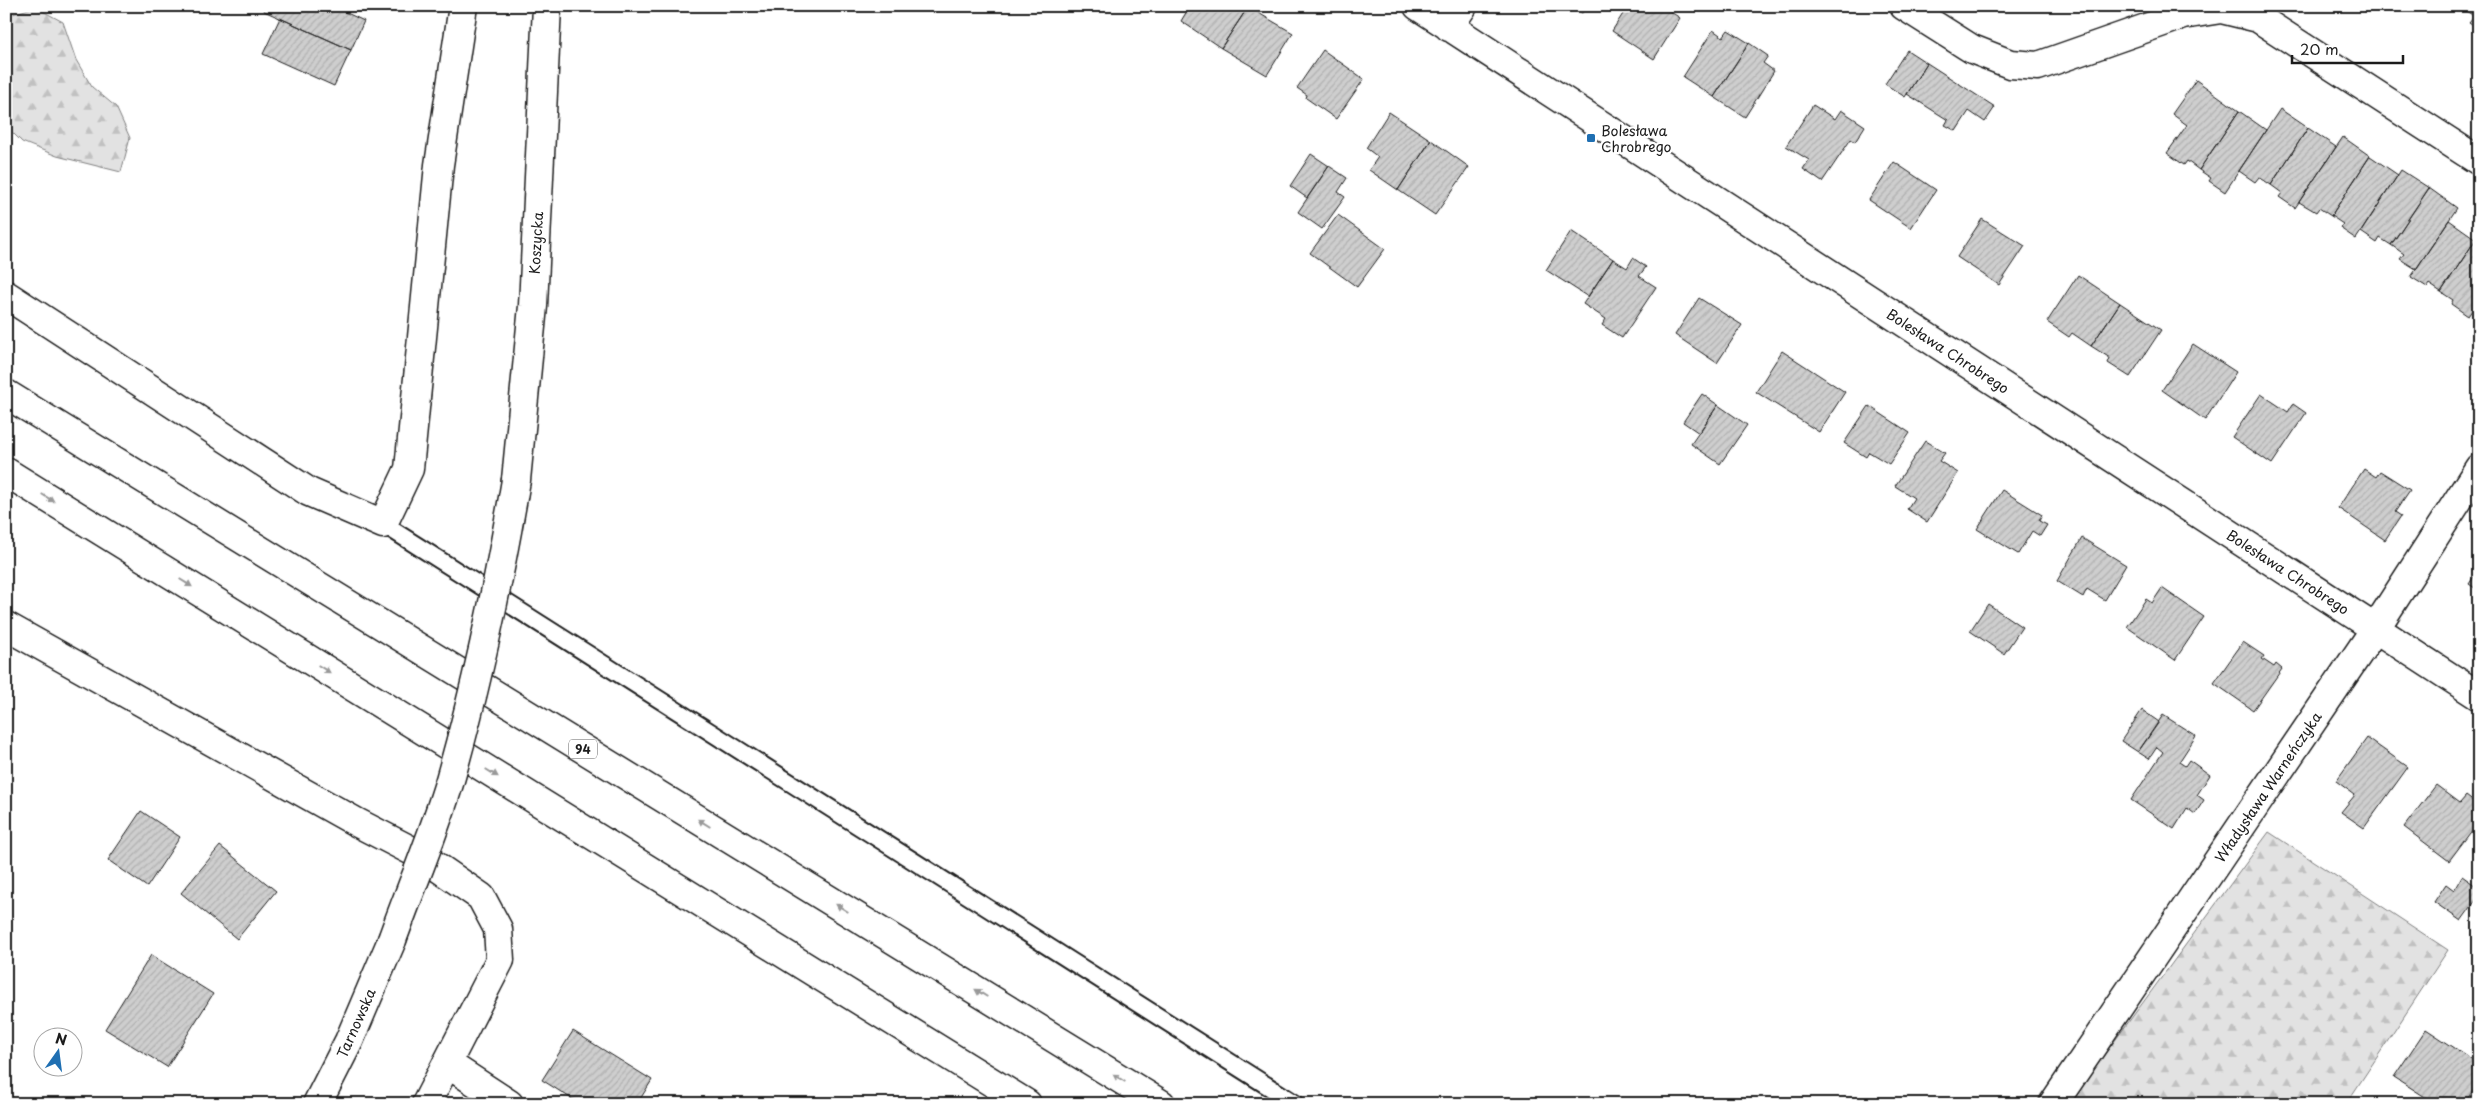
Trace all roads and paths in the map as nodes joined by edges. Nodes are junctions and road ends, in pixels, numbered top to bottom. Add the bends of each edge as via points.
1 (463, 6) edge
2 (547, 6) edge
3 (1418, 6) edge
4 (1904, 6) edge
5 (1456, 16) edge
6 (2479, 161) edge
7 (6, 295) edge
8 (6, 394) edge
9 (2479, 468) edge
10 (6, 472) edge
11 (383, 524) junction
12 (6, 626) edge
13 (2375, 629) junction
14 (2479, 696) edge
15 (392, 940) joint
16 (448, 1064) junction
17 (317, 1104) edge
18 (426, 1104) edge
19 (509, 1104) edge
20 (1027, 1104) edge
21 (1161, 1104) edge
22 (1296, 1104) edge
23 (2053, 1104) edge

1 - 11 street via 439,165 409,469
2 - 15 street, Koszycka, bridge via 533,306 516,480 482,653 449,781
3 - 5 street, Bolesława Chrobrego
4 - 6 street via 1972,49 2010,64 2038,66 2183,15 2221,10 2258,18
5 - 13 street, Bolesława Chrobrego
7 - 11 street via 309,492
21 -> 8 street, 94
9 - 13 street, Władysława Warneńczyka
10 -> 20 street
11 - 22 lane
12 - 16 street via 420,856 481,898 498,929 500,960
13 - 14 street, Bolesława Chrobrego
13 - 23 street, Władysława Warneńczyka
15 - 17 street, Tarnowska via 350,1041
16 - 18 street
16 - 19 street

